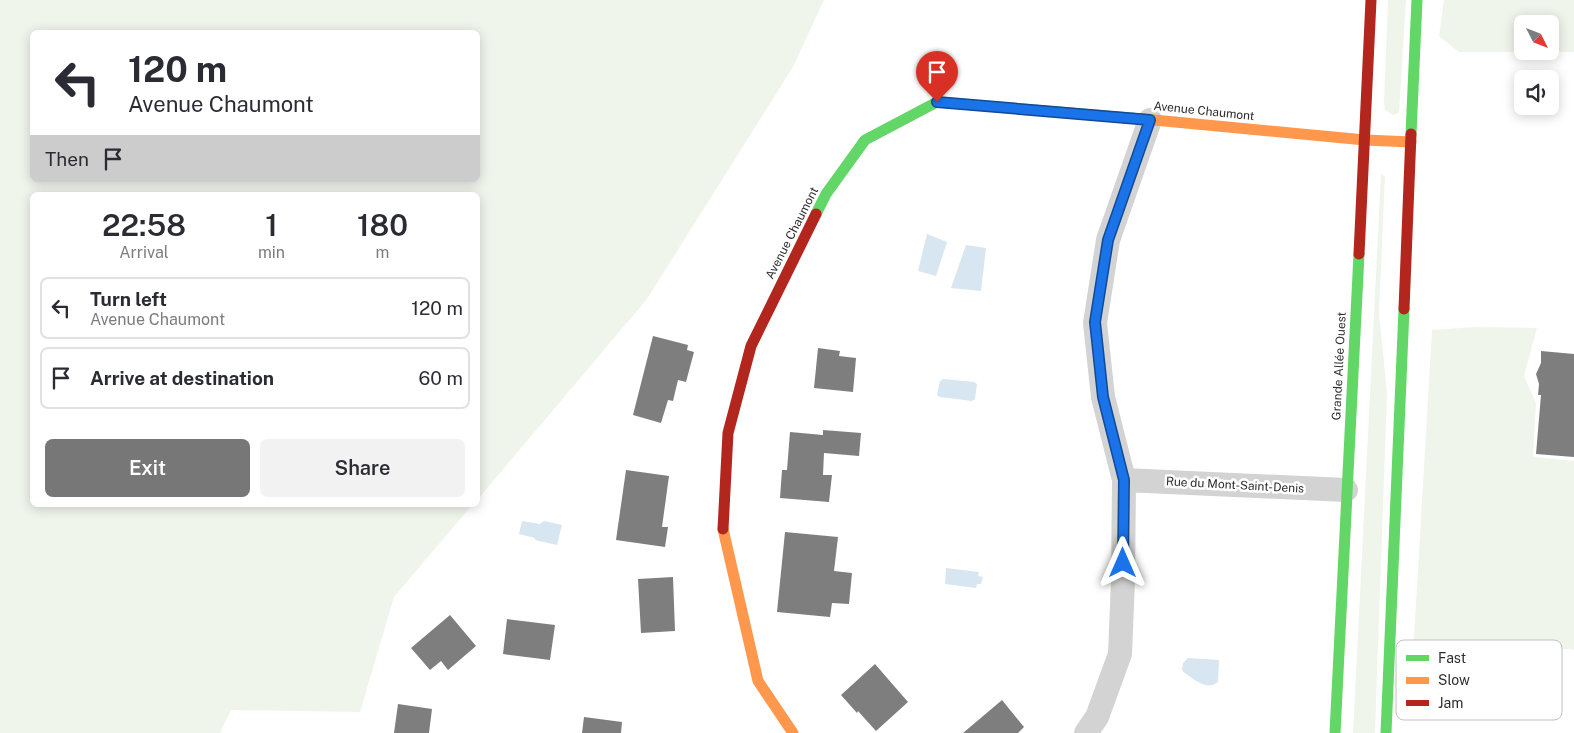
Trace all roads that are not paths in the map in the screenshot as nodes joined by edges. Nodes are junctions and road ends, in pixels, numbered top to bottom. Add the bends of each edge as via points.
1 (1371, 0) edge
2 (1417, 0) edge
3 (1150, 120) junction
4 (1365, 140) junction
5 (1411, 142) junction
6 (1124, 480) junction
7 (1346, 490) junction
8 (793, 733) edge
9 (1086, 733) edge
10 (1335, 733) edge
11 (1386, 733) edge

1 - 4 main road, Grande Allée Ouest
2 - 5 main road
3 - 4 main road, Avenue Chaumont
3 - 6 street via 1108,240 1095,322 1103,397
3 - 8 main road, Avenue Chaumont via 937,102 864,140 826,194 751,346 728,433 723,530 758,681
4 - 5 main road, Avenue Chaumont
4 - 7 main road, Grande Allée Ouest
5 - 11 main road
6 - 7 street, Rue du Mont-Saint-Denis
6 - 9 street via 1120,654 1097,717
7 - 10 main road, Grande Allée Ouest

